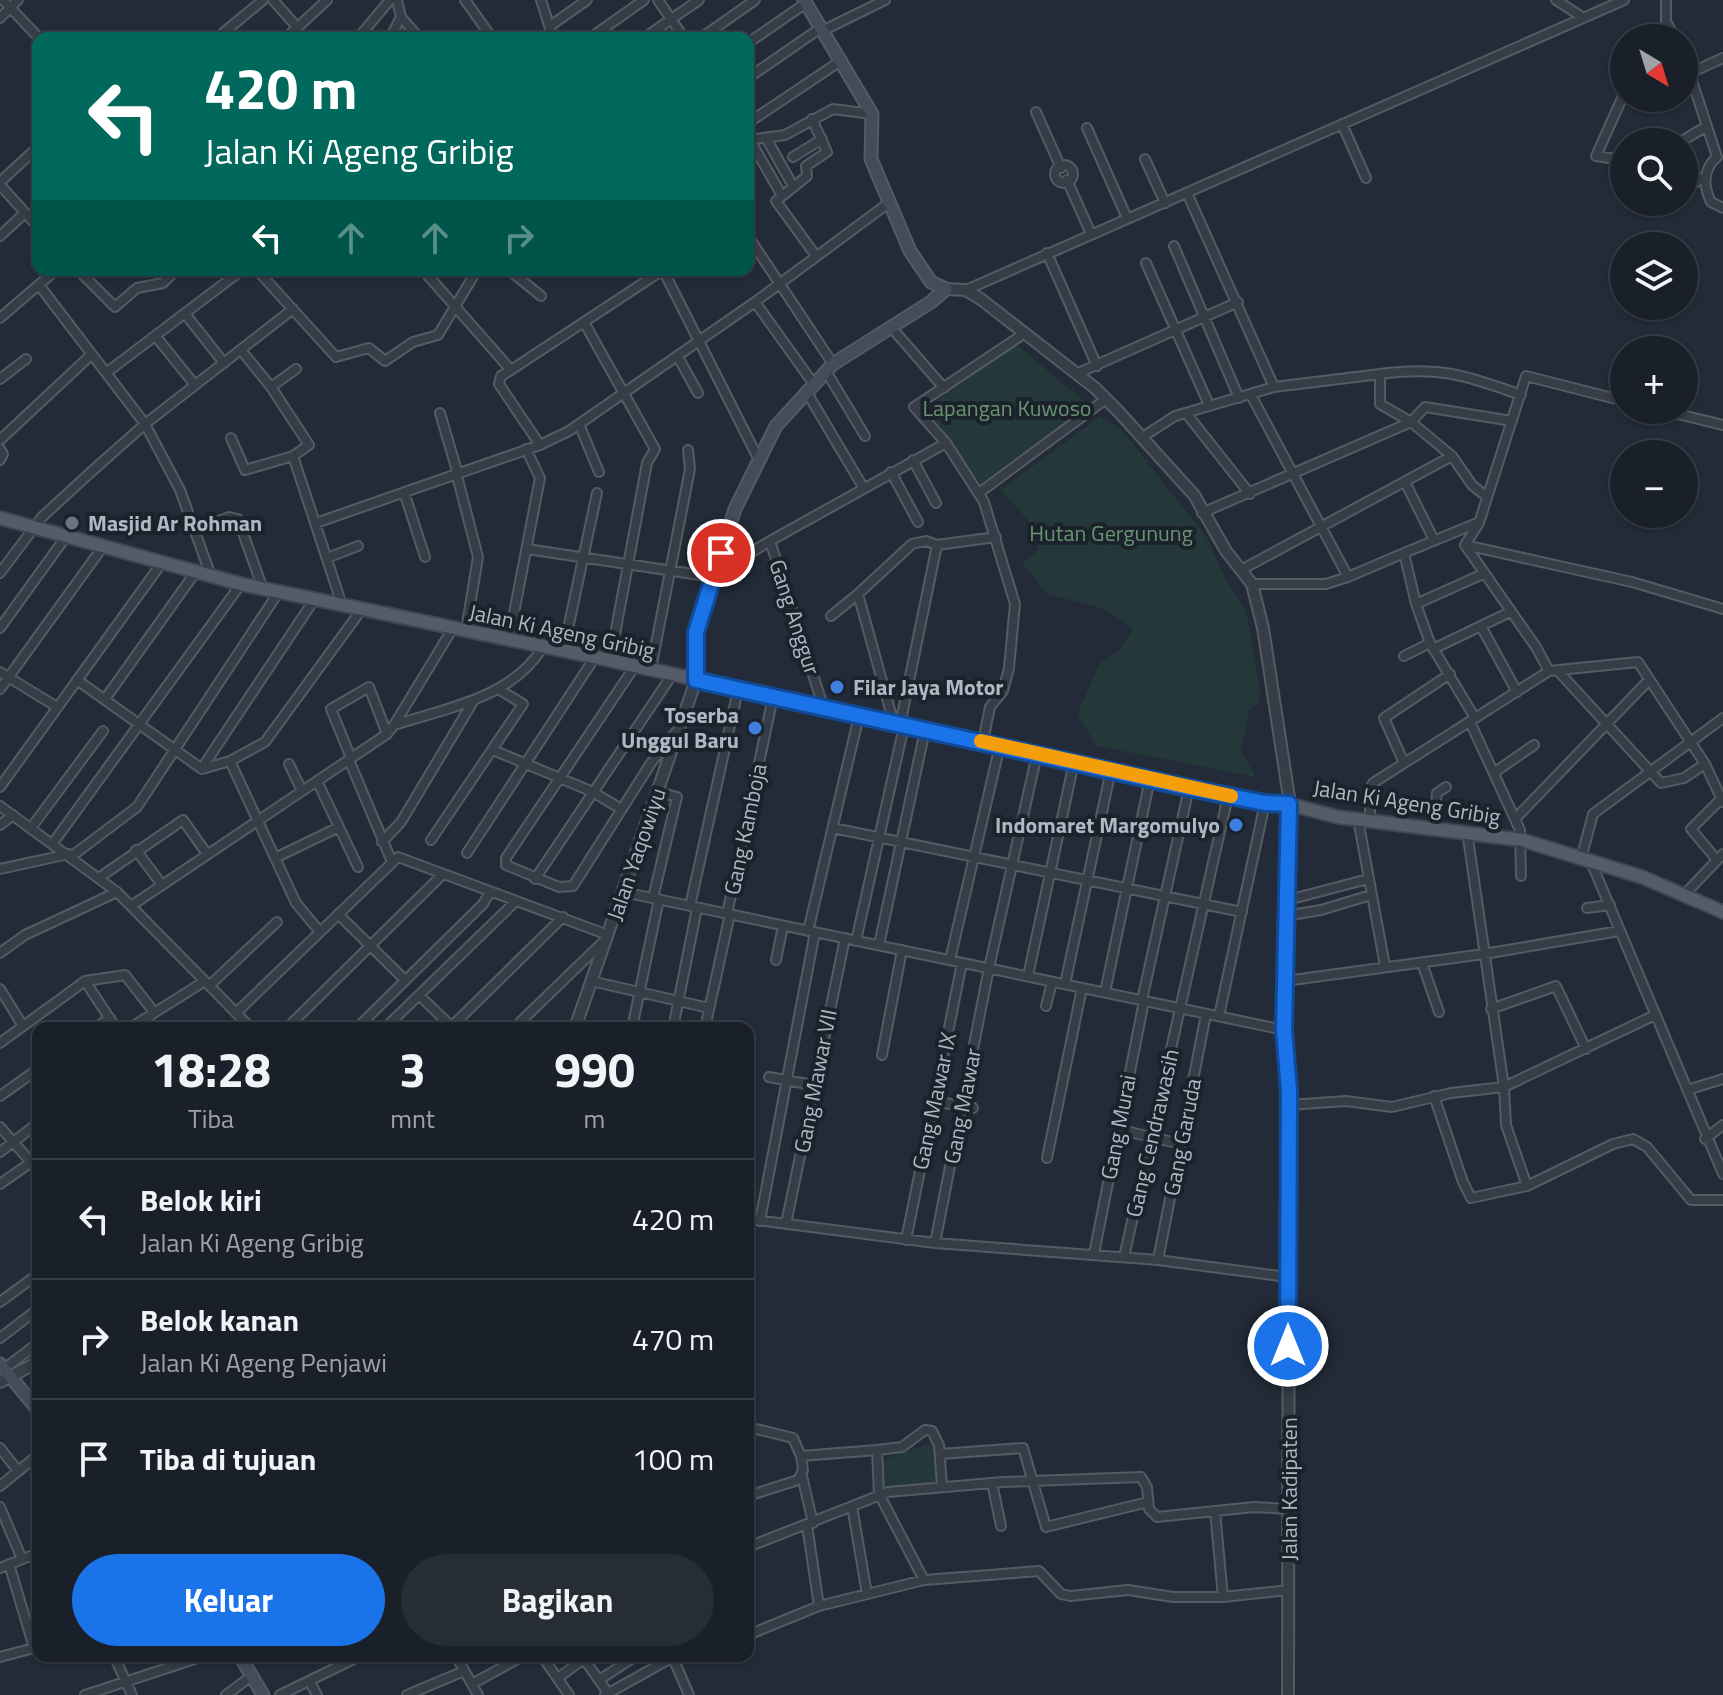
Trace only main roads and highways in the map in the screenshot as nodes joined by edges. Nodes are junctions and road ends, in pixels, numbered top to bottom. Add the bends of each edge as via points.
1 (805, 1) edge
2 (0, 518) edge
3 (696, 680) junction
4 (1723, 912) edge
5 (4, 1373) edge
6 (32, 1403) edge
7 (244, 1662) edge
8 (263, 1695) edge

1 - 3 main road via 872,114 871,159 916,264 931,282 946,289 829,368 776,426 735,509 696,632
2 - 3 main road, Jalan Ki Ageng Gribig via 278,593
3 - 4 main road, Jalan Ki Ageng Gribig via 1228,796 1522,840 1685,894
5 - 6 main road
7 - 8 main road

